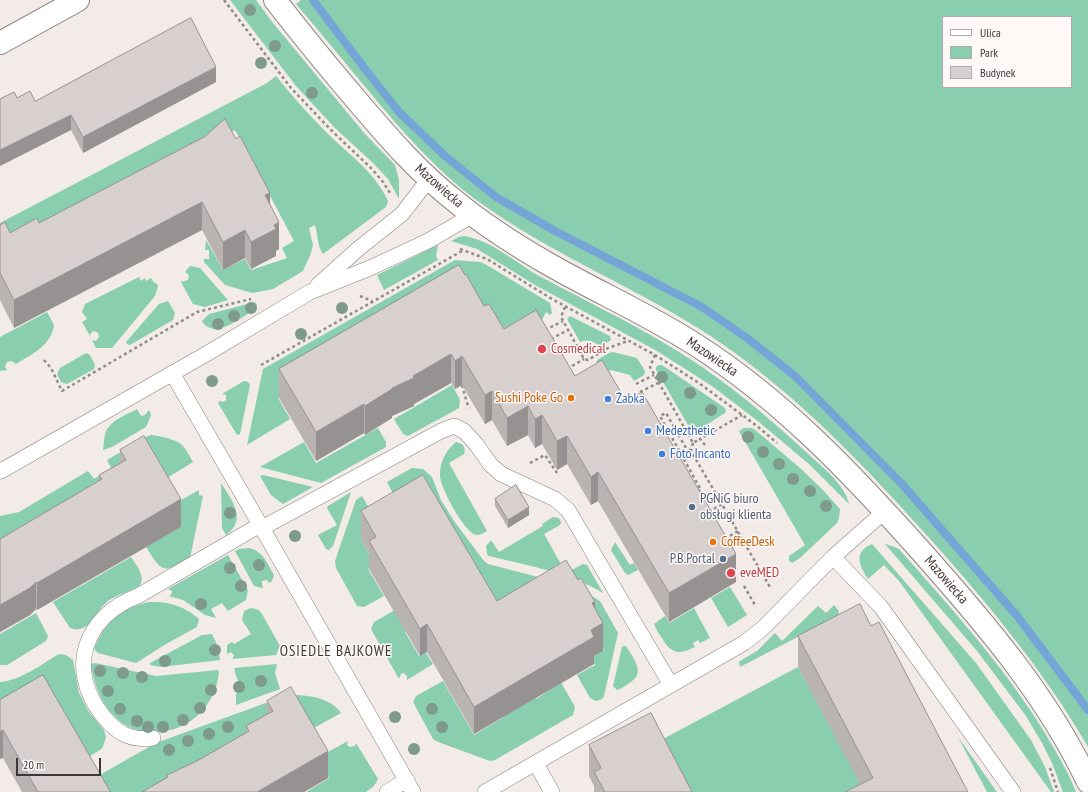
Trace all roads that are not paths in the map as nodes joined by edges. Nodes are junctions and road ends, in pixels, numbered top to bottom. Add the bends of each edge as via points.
1 (78, 0) edge
2 (275, 0) edge
3 (0, 43) edge
4 (429, 179) junction
5 (473, 215) junction
6 (310, 292) junction
7 (172, 373) junction
8 (0, 470) edge
9 (885, 511) junction
10 (261, 527) junction
11 (833, 557) junction
12 (671, 685) junction
13 (153, 738) dead end
14 (536, 764) junction
15 (1088, 782) edge
16 (410, 786) edge
17 (500, 788) edge
18 (387, 792) edge
19 (485, 792) edge
20 (552, 792) edge
21 (1014, 792) edge

1 - 3 street
2 - 4 street, Mazowiecka via 377,124
4 - 5 street, Mazowiecka
4 - 6 lane via 402,214 358,248
5 - 6 lane via 437,236 370,268
5 - 9 street, Mazowiecka via 546,263 669,328 726,365 799,424
6 - 7 lane
7 - 8 lane
7 - 10 lane
9 - 11 lane
9 - 15 street, Mazowiecka via 1013,660 1062,732
10 - 12 lane via 441,430 454,426 464,431 501,474 555,499 568,510
10 - 13 lane via 120,604 108,612 90,636 83,664 84,678 92,700 116,730 141,740
10 - 16 lane
11 - 12 lane via 762,629 744,643
11 - 21 lane via 881,607
12 - 14 lane
14 - 17 lane
14 - 20 lane
16 - 18 lane
17 - 19 lane

